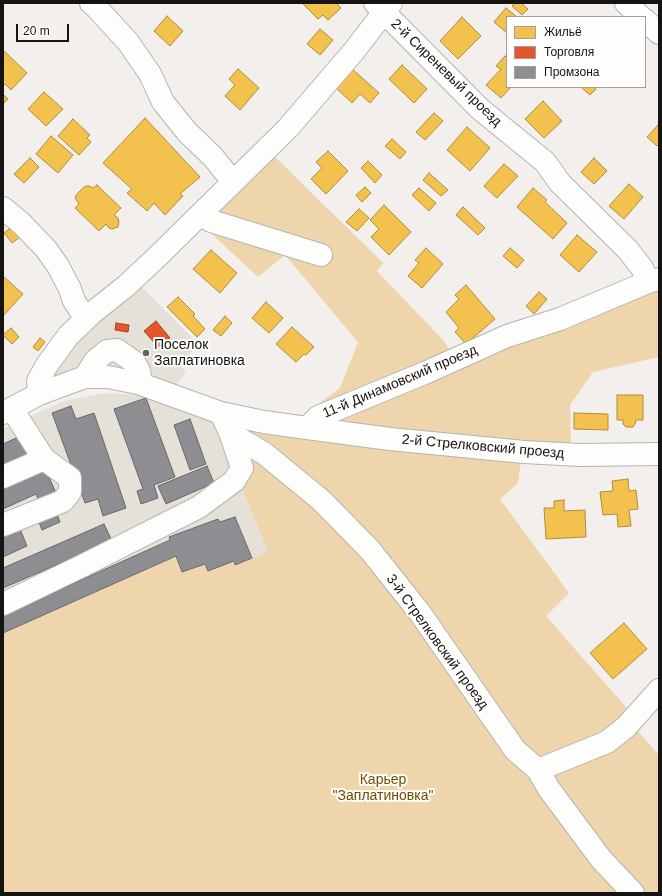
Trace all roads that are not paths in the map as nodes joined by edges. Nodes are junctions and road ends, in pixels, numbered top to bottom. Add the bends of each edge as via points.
1 (91, 3) edge
2 (626, 3) edge
3 (383, 6) edge
4 (640, 16) edge
5 (646, 21) edge
6 (659, 33) edge
7 (233, 182) junction
8 (3, 208) edge
9 (201, 214) junction
10 (321, 255) dead end
11 (653, 281) edge
12 (86, 319) junction
13 (39, 394) junction
14 (8, 411) edge
15 (221, 412) junction
16 (307, 428) junction
17 (230, 434) junction
18 (659, 454) edge
19 (44, 459) junction
20 (3, 476) edge
21 (3, 525) edge
22 (3, 604) edge
23 (659, 690) edge
24 (538, 770) junction
25 (633, 893) edge

1 - 7 street via 128,42 150,74 163,102
2 - 4 street
3 - 7 street via 375,25 354,51 288,128
3 - 11 street, 2-й Сиреневый проезд via 480,109 545,162 560,183 628,250
5 - 6 street
7 - 9 street
8 - 12 street via 46,249
9 - 10 street via 211,221
9 - 12 street via 126,286
11 - 16 street, 11-й Динамовский проезд via 560,319 507,336 318,417
12 - 13 street via 68,336 47,365 38,381
13 - 14 street, 11-й Динамовский проезд
13 - 15 street, 11-й Динамовский проезд via 85,378 108,377 138,383
14 - 19 street
15 - 16 street, 11-й Динамовский проезд
15 - 17 street
16 - 18 street, 2-й Стрелковский проезд via 524,452 580,455
17 - 22 street via 242,468 234,481 199,507
17 - 24 street, 3-й Стрелковский проезд via 265,454 321,500 370,550 420,613 515,750
19 - 20 street
19 - 21 street via 70,478 70,492 63,501
23 - 24 street via 626,727 607,742
24 - 25 street, 3-й Стрелковский проезд via 601,859

